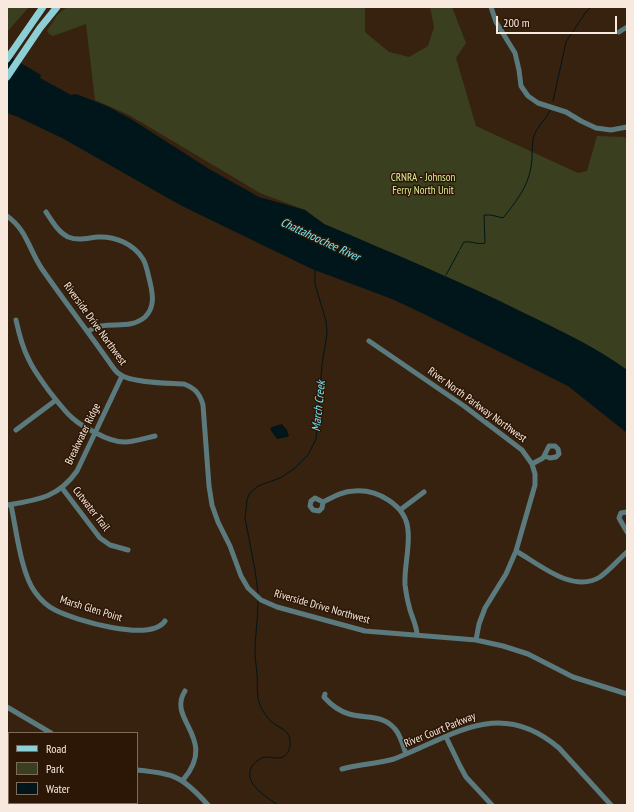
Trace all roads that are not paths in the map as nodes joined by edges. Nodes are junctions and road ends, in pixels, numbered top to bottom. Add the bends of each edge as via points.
1 (43, 7) edge
2 (57, 7) edge
3 (491, 7) edge
4 (627, 27) edge
5 (619, 32) dead end
6 (7, 59) edge
7 (7, 77) edge
8 (627, 127) edge
9 (46, 212) dead end
10 (7, 216) edge
11 (16, 320) dead end
12 (88, 332) junction
13 (369, 341) dead end
14 (122, 376) junction
15 (56, 400) junction
16 (16, 430) dead end
17 (95, 433) junction
18 (154, 436) dead end
19 (544, 456) dead end
20 (532, 464) junction
21 (62, 488) junction
22 (424, 492) dead end
23 (323, 502) dead end
24 (9, 505) edge
25 (400, 510) junction
26 (627, 512) edge
27 (627, 532) edge
28 (128, 550) dead end
29 (516, 551) junction
30 (627, 552) edge
31 (165, 621) dead end
32 (417, 635) junction
33 (476, 640) junction
34 (185, 691) dead end
35 (325, 694) dead end
36 (627, 694) edge
37 (7, 707) edge
38 (49, 732) edge
39 (446, 737) junction
40 (406, 754) junction
41 (342, 769) dead end
42 (138, 770) edge
43 (183, 780) junction
44 (208, 805) edge
45 (492, 805) edge
46 (611, 805) edge

1 - 6 main road
2 - 7 main road
3 - 8 street via 496,22 515,53 521,86 528,96 538,103 566,112 596,128 611,130
4 - 5 street
9 - 12 street via 58,229 67,236 79,240 102,237 119,240 136,251 146,266 153,297 146,316 133,324 99,325
10 - 12 street, Riverside Drive Northwest via 20,228 41,267
11 - 15 street via 29,362
12 - 14 street, Riverside Drive Northwest
13 - 20 street, River North Parkway Northwest via 470,410 522,450
14 - 17 street, Breakwater Ridge
14 - 32 street, Riverside Drive Northwest via 136,380 184,384 201,397 204,405 212,505 241,576 254,594 277,607 366,631
15 - 16 street
15 - 17 street via 74,420
17 - 18 street via 124,442
17 - 21 street, Breakwater Ridge via 77,471
19 - 20 street
20 - 29 street, River North Parkway Northwest via 535,486
21 - 24 street, Breakwater Ridge via 43,498
21 - 28 street, Cutwater Trail via 100,538 110,545
22 - 25 street
23 - 25 street via 344,492 361,490 384,498
24 - 31 street, Marsh Glen Point via 26,576 35,592 47,605 64,614 119,630 155,629
25 - 32 street via 408,528 406,597
26 - 27 street via 621,513 619,518
29 - 30 street via 562,578 579,583 599,578
29 - 33 street, River North Parkway Northwest via 506,574 485,608
32 - 33 street, Riverside Drive Northwest
33 - 36 street, Riverside Drive Northwest via 517,650 573,677
34 - 43 street via 181,707 195,739 197,752 193,767
35 - 40 street via 324,697 329,703 342,712 377,718 389,723 398,733
37 - 38 street
39 - 40 street, River Court Parkway
39 - 45 street via 466,776
39 - 46 street, River Court Parkway via 470,727 493,722 528,728 559,748
40 - 41 street, River Court Parkway via 381,763
42 - 43 street
43 - 44 street

